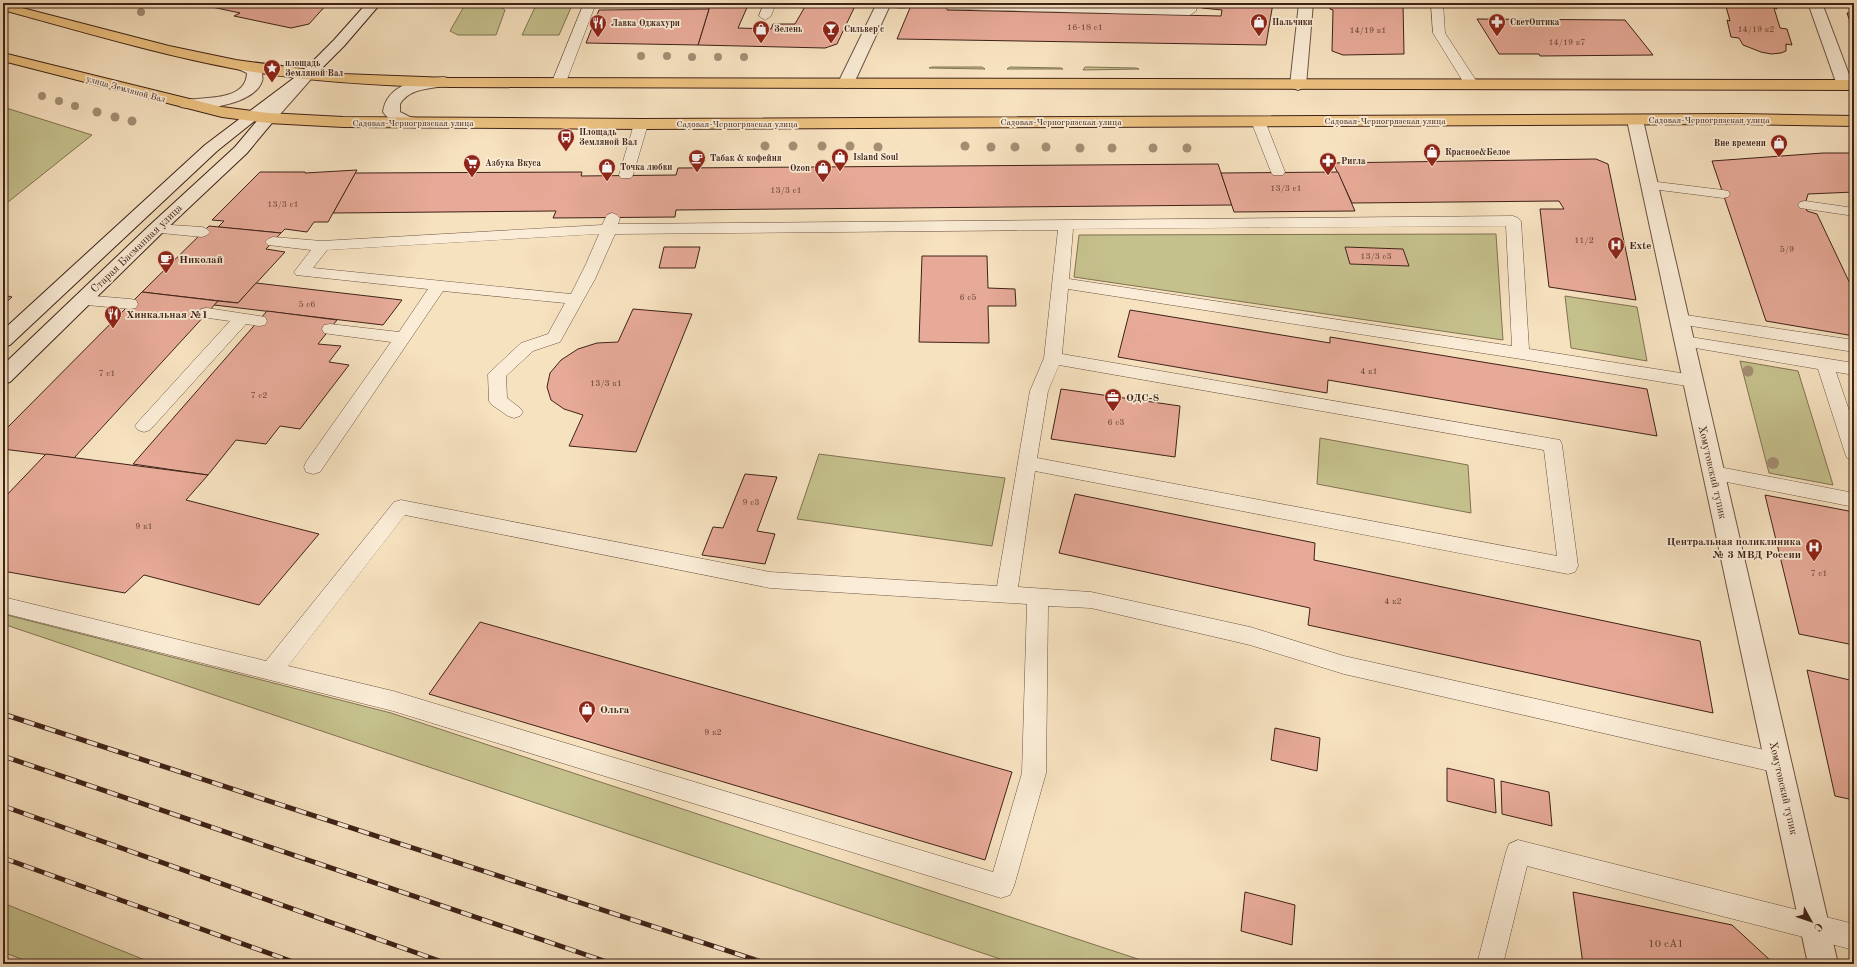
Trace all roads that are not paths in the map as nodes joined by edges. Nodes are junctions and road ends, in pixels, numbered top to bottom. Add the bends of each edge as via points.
1 (374, 3) edge
2 (590, 3) edge
3 (770, 3) edge
4 (884, 3) edge
5 (889, 3) edge
6 (1192, 3) edge
7 (1306, 3) edge
8 (1437, 3) edge
9 (1815, 3) edge
10 (911, 4) edge
11 (949, 5) dead end
12 (3, 6) edge
13 (765, 16) dead end
14 (3, 57) edge
15 (241, 66) junction
16 (308, 75) junction
17 (444, 82) junction
18 (559, 82) junction
19 (846, 83) junction
20 (1298, 85) junction
21 (1472, 85) junction
22 (1850, 85) edge
23 (186, 104) junction
24 (259, 117) junction
25 (1635, 120) junction
26 (1258, 121) junction
27 (1854, 121) edge
28 (421, 123) junction
29 (641, 124) junction
30 (1278, 172) dead end
31 (626, 175) dead end
32 (1649, 185) junction
33 (1723, 194) dead end
34 (1805, 205) dead end
35 (1854, 212) edge
36 (611, 223) junction
37 (1066, 225) junction
38 (156, 229) junction
39 (202, 232) dead end
40 (273, 242) dead end
41 (322, 246) junction
42 (1060, 283) junction
43 (439, 285) junction
44 (575, 299) junction
45 (82, 300) junction
46 (130, 304) dead end
47 (207, 314) dead end
48 (242, 318) junction
49 (1679, 318) junction
50 (259, 321) dead end
51 (330, 329) dead end
52 (403, 338) junction
53 (3, 341) edge
54 (1684, 341) junction
55 (1854, 346) edge
56 (1521, 353) junction
57 (1053, 358) junction
58 (1825, 365) junction
59 (1854, 369) edge
60 (3, 377) edge
61 (1693, 381) junction
62 (514, 412) dead end
63 (144, 426) dead end
64 (1854, 453) edge
65 (1028, 463) junction
66 (313, 467) dead end
67 (1714, 473) junction
68 (1854, 500) edge
69 (1006, 595) junction
70 (1038, 597) junction
71 (3, 605) edge
72 (271, 671) junction
73 (1778, 762) junction
74 (1814, 926) junction
75 (1854, 936) edge
76 (1490, 964) edge
77 (1823, 964) edge

1 - 16 street
2 - 18 lane
3 - 13 lane
4 - 19 street
5 - 10 lane
6 - 11 lane via 1190,11
7 - 20 street
8 - 21 lane via 1439,33
9 - 22 street
12 - 15 main road
14 - 23 main road, улица Земляной Вал
15 - 16 main road
15 - 23 street via 256,72 257,78 248,90 225,101
16 - 17 main road via 366,80
16 - 24 street
17 - 18 main road
17 - 28 street via 410,89 395,98 391,105 391,112 397,118
18 - 19 main road
19 - 20 main road
20 - 21 main road
21 - 22 main road
23 - 24 main road, улица Земляной Вал
24 - 28 main road, Садовая-Черногрязская улица
24 - 38 street, Старая Басманная улица via 241,150
24 - 53 street, Старая Басманная улица via 195,162
25 - 26 main road, Садовая-Черногрязская улица
25 - 27 main road, Садовая-Черногрязская улица
25 - 32 street, Хомутовский тупик
26 - 29 main road, Садовая-Черногрязская улица
26 - 30 lane
28 - 29 main road, Садовая-Черногрязская улица
29 - 31 lane
32 - 33 lane
32 - 49 street, Хомутовский тупик
34 - 35 lane
36 - 37 lane
36 - 41 lane
36 - 44 lane
37 - 42 lane
37 - 56 lane via 1297,217 1513,221
38 - 39 lane
38 - 45 street, Старая Басманная улица
40 - 41 lane
41 - 43 lane via 302,272
42 - 56 lane
42 - 57 lane
43 - 44 lane
43 - 52 lane
44 - 62 lane via 554,338 527,347 497,374 498,401
45 - 46 lane
45 - 60 street, Старая Басманная улица
47 - 48 lane
48 - 50 lane
48 - 63 lane
49 - 54 street, Хомутовский тупик
49 - 55 lane
51 - 52 lane
52 - 66 lane
54 - 58 lane
54 - 61 street, Хомутовский тупик
56 - 61 lane
57 - 65 lane via 1039,391
57 - 65 lane via 1553,445 1568,566
58 - 59 lane
58 - 64 lane
61 - 67 street, Хомутовский тупик
65 - 69 lane
67 - 68 lane
67 - 73 street, Хомутовский тупик
69 - 70 lane
69 - 72 lane via 770,580 401,507
70 - 72 lane via 1034,773 1001,886 393,701
70 - 73 lane via 1091,600 1250,636 1344,665
71 - 72 lane
73 - 74 street, Хомутовский тупик
74 - 75 lane
74 - 76 lane via 1518,852
74 - 77 street, Хомутовский тупик

